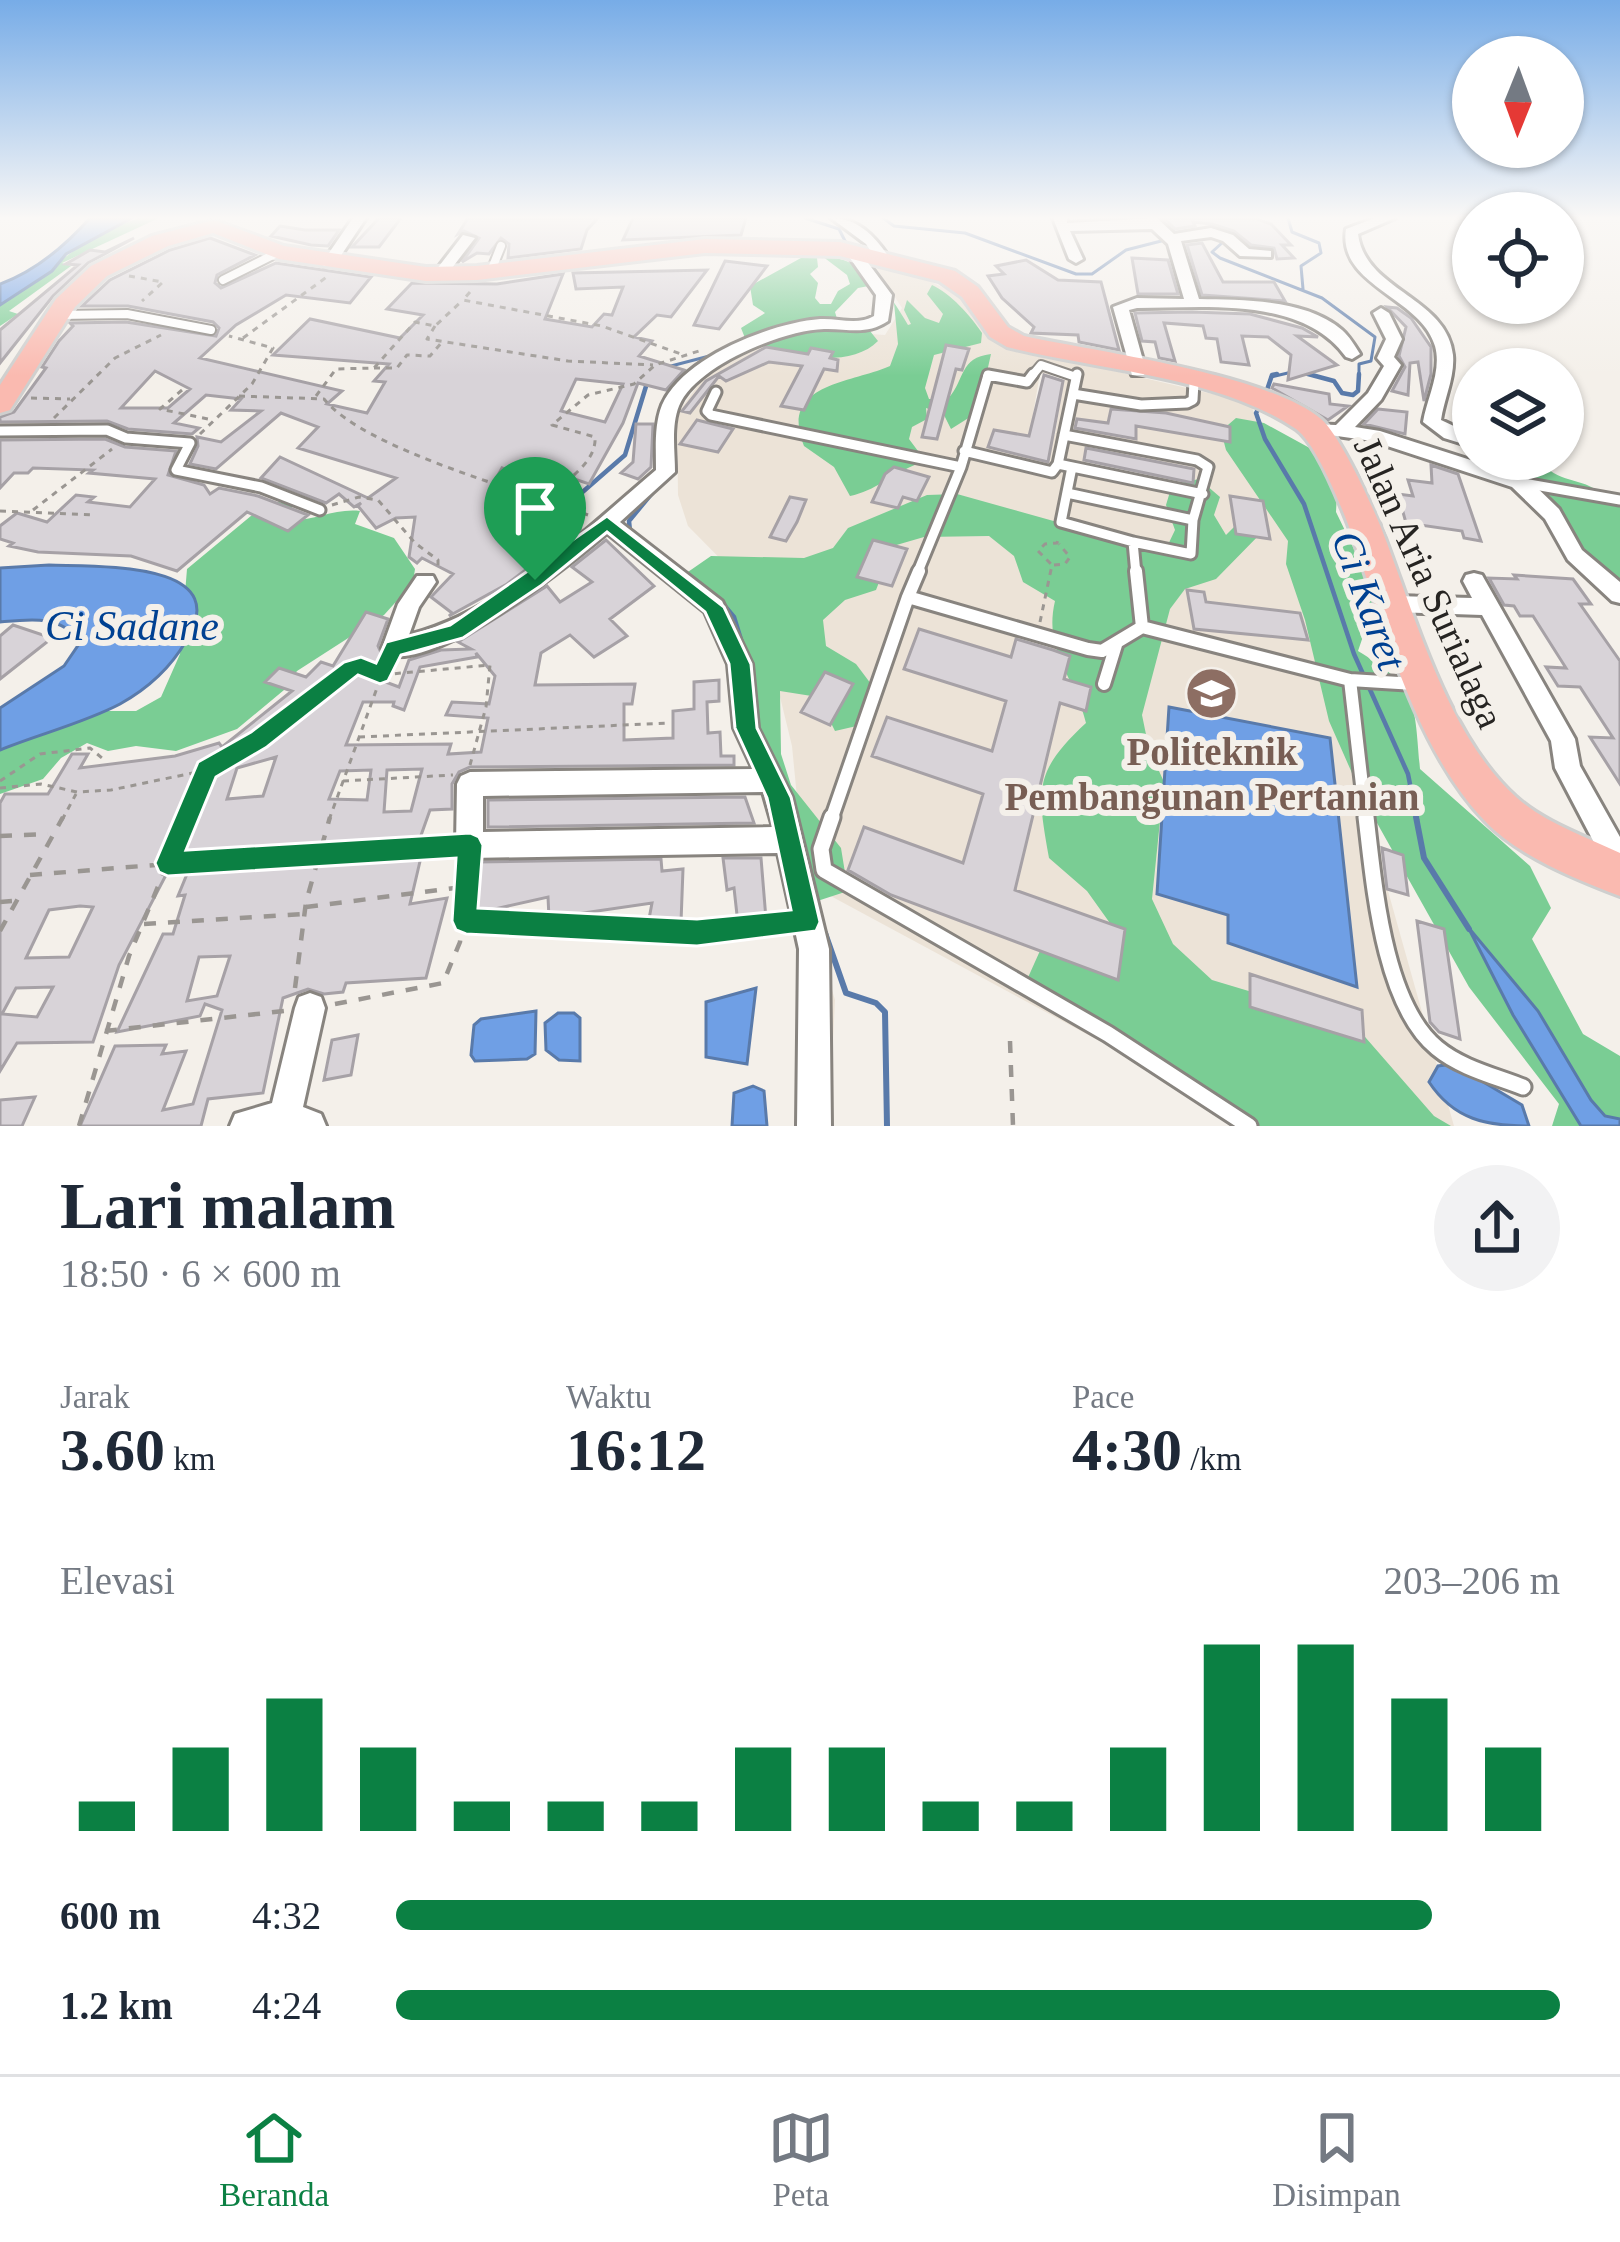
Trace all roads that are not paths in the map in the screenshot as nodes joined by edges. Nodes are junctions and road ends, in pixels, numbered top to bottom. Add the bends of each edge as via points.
1 (100, 271) edge
2 (242, 271) edge
3 (379, 271) edge
4 (448, 271) edge
5 (496, 271) edge
6 (861, 271) edge
7 (923, 271) edge
8 (1182, 271) edge
9 (1369, 271) edge
10 (484, 272) joint
11 (223, 280) dead end
12 (442, 280) junction
13 (1298, 292) dead end
14 (1193, 305) junction
15 (1381, 313) dead end
16 (1304, 314) junction
17 (59, 315) junction
18 (211, 330) dead end
19 (1352, 354) dead end
20 (1079, 366) junction
21 (1138, 371) junction
22 (1194, 382) junction
23 (716, 392) dead end
24 (1072, 394) junction
25 (3, 401) edge
26 (1329, 429) junction
27 (0, 431) edge
28 (1064, 435) junction
29 (1452, 435) edge
30 (964, 451) junction
31 (1058, 464) junction
32 (961, 466) junction
33 (1072, 467) junction
34 (1519, 482) junction
35 (1067, 493) junction
36 (1203, 494) junction
37 (1620, 500) edge
38 (320, 510) road end
39 (1192, 520) junction
40 (607, 522) junction
41 (1133, 542) junction
42 (1474, 581) dead end
43 (425, 582) road end
44 (1620, 595) edge
45 (908, 597) junction
46 (1394, 604) junction
47 (1488, 607) junction
48 (1142, 627) junction
49 (1116, 645) junction
50 (1354, 681) junction
51 (1103, 683) dead end
52 (1424, 685) junction
53 (771, 780) junction
54 (788, 840) junction
55 (1620, 864) edge
56 (1620, 875) edge
57 (310, 1008) road end
58 (1523, 1087) dead end
59 (297, 1121) edge
60 (248, 1126) edge
61 (814, 1126) edge
62 (1249, 1126) edge

1 - 17 main road
2 - 11 lane
3 - 12 main road
4 - 12 street
5 - 10 main road
6 - 40 street via 884,295 882,318 781,331 701,371 670,407 658,477
7 - 20 main road via 962,284 988,321 1016,342
8 - 14 street
9 - 29 street via 1430,317 1445,359 1432,422
10 - 12 main road
13 - 16 street
14 - 16 street
14 - 21 street via 1121,307
15 - 26 street via 1394,339 1385,358 1393,365 1375,396
16 - 19 street via 1342,335
17 - 18 lane via 127,314
17 - 25 main road
20 - 21 main road
20 - 24 lane
20 - 30 lane via 1041,365 1027,382 988,375
21 - 22 main road
22 - 24 lane via 1187,403
22 - 26 main road, Jalan Aria Surialaga via 1265,399
23 - 32 lane via 710,415
24 - 28 lane
26 - 34 street
26 - 46 main road, Jalan Aria Surialaga
27 - 38 lane via 107,430 190,443 176,470 261,487
28 - 31 lane
28 - 36 lane via 1202,461 1209,472
30 - 31 lane via 1052,472
30 - 32 lane
31 - 33 lane
32 - 45 lane
33 - 35 lane
33 - 36 lane
34 - 37 lane
34 - 44 street via 1552,514 1575,555
35 - 39 lane
35 - 41 lane via 1061,522
36 - 39 lane
39 - 41 lane via 1191,554
40 - 43 street via 456,632 394,648
40 - 53 street via 713,607 740,664 750,740
41 - 48 lane
42 - 47 street
45 - 49 lane via 1088,649
45 - 62 lane via 821,849 824,870 1108,1034
46 - 47 street
46 - 52 main road, Jalan Aria Surialaga
47 - 55 street via 1563,739 1568,768
48 - 49 lane
48 - 50 lane
49 - 51 lane
50 - 52 lane
50 - 58 lane via 1385,945 1402,1003 1435,1047
52 - 56 main road, Jalan Aria Surialaga via 1468,772 1501,809
53 - 54 street
53 - 54 street via 470,784 470,845
54 - 61 street via 814,950
57 - 59 street
59 - 60 street

